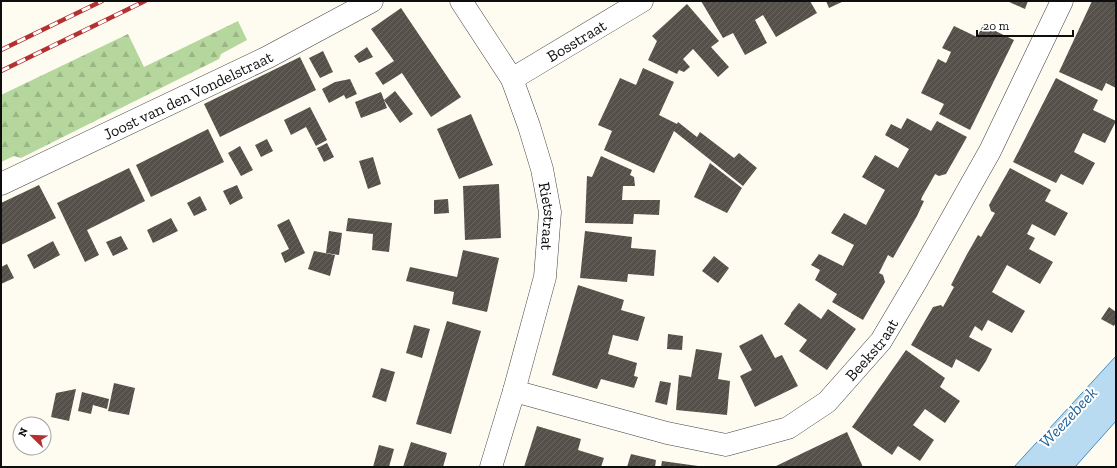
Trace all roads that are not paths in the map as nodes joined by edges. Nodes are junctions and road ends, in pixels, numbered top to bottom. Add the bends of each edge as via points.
1 (372, 1) edge
2 (462, 1) edge
3 (642, 1) edge
4 (1062, 1) edge
5 (512, 80) junction
6 (1, 184) edge
7 (514, 391) junction
8 (491, 467) edge

1 - 6 street, Joost van den Vondelstraat via 268,57
2 - 5 street, Rietstraat
3 - 5 street, Bosstraat
4 - 7 street, Beekstraat via 990,151 916,282 881,341 827,402 788,428 726,445 667,433
5 - 7 street, Rietstraat via 542,168 550,212 545,277
7 - 8 street, Rietstraat

